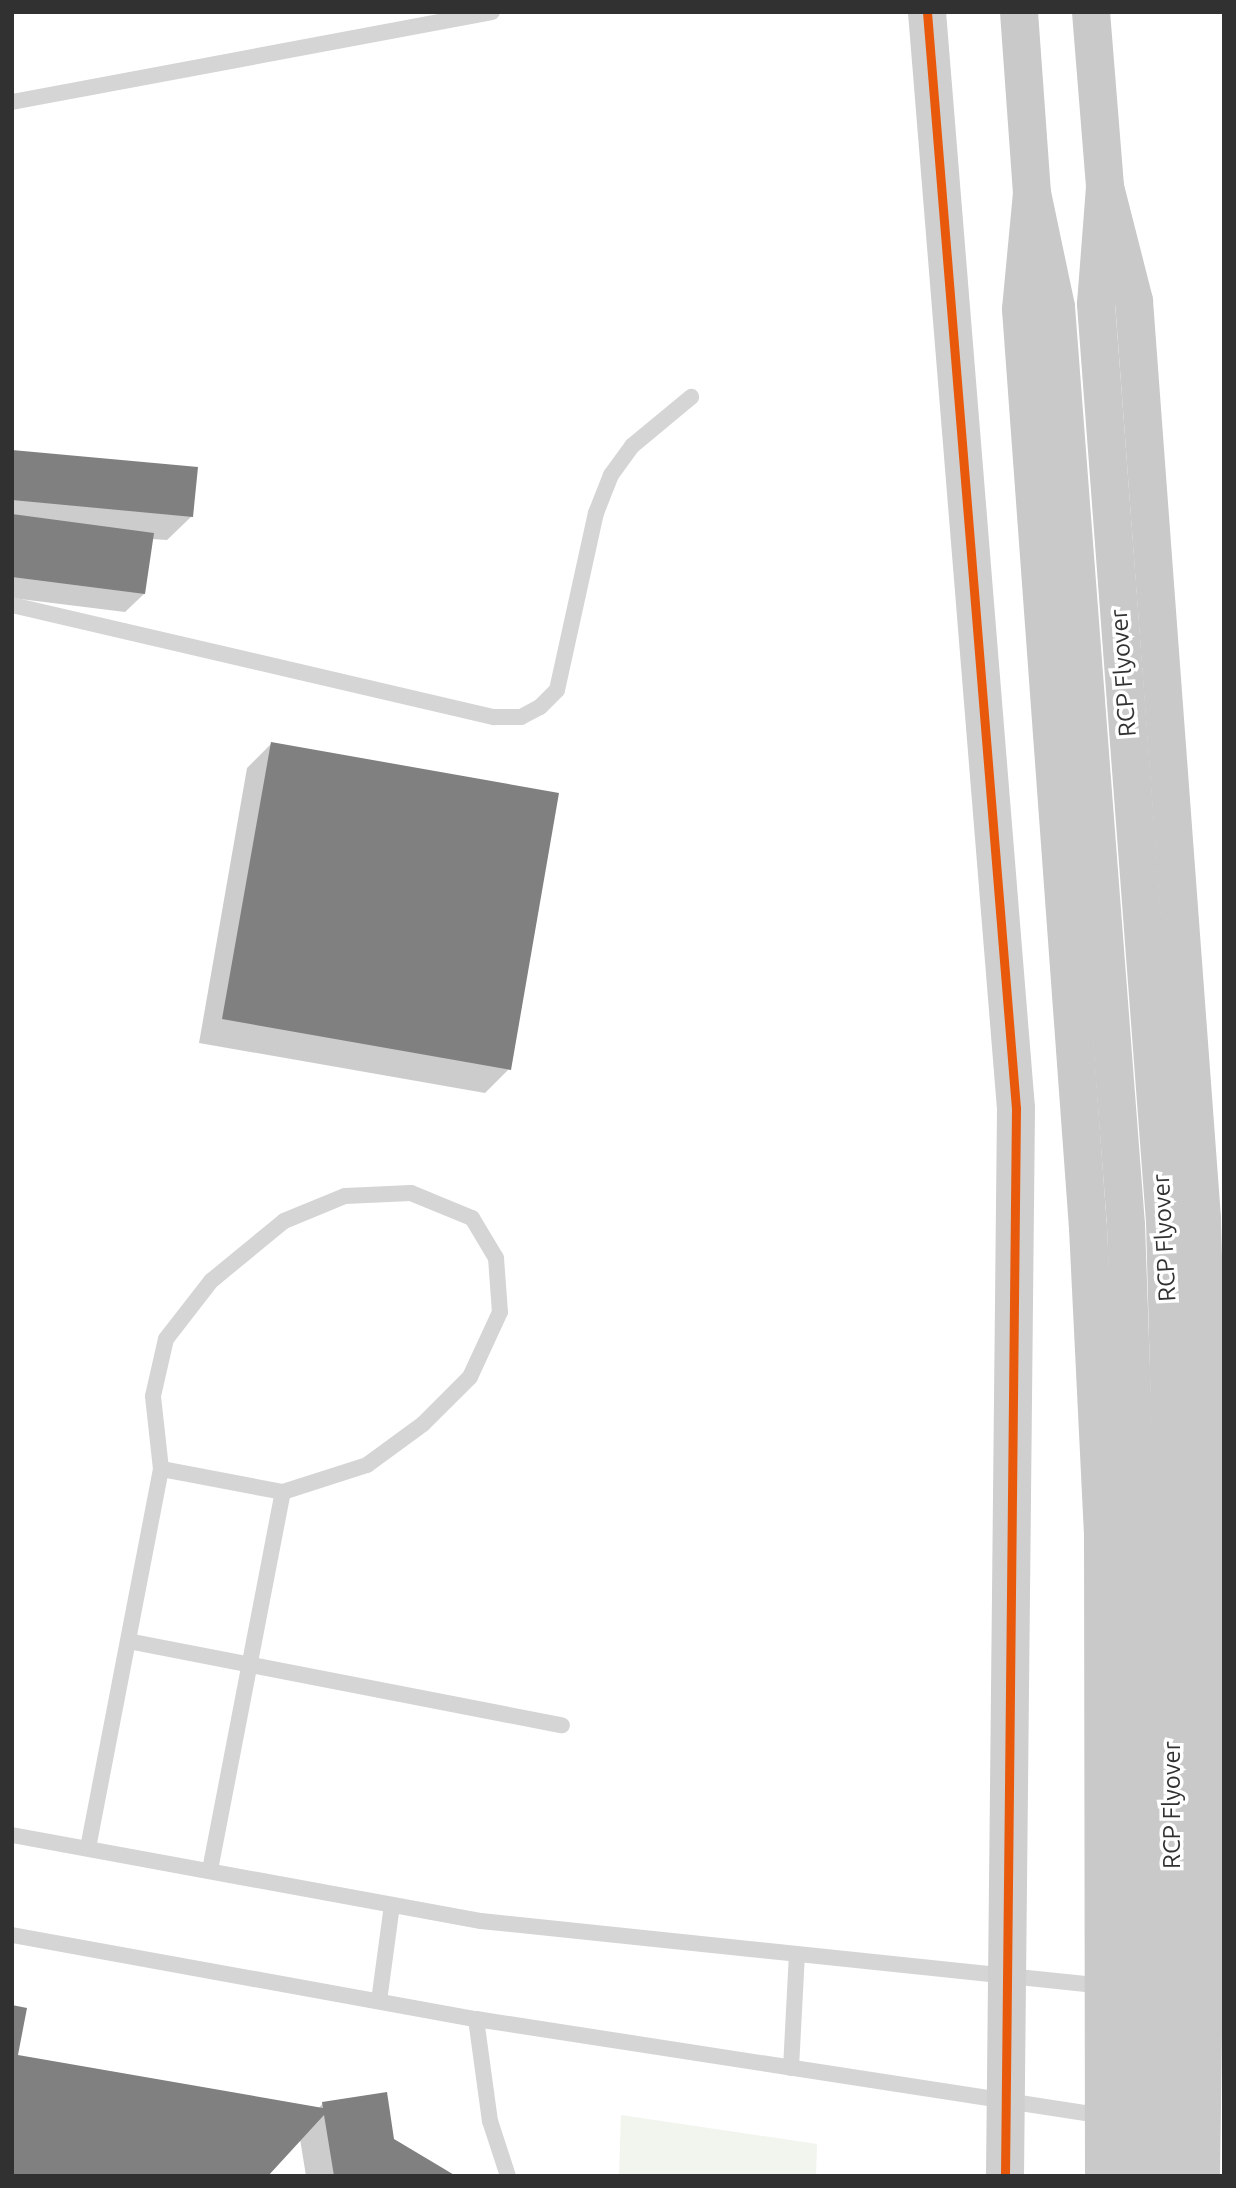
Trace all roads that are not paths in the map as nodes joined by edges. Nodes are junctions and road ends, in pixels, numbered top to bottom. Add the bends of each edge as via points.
1 (492, 12) edge
2 (928, 12) edge
3 (1018, 12) edge
4 (1091, 12) edge
5 (12, 102) edge
6 (1105, 187) junction
7 (1032, 193) junction
8 (691, 397) dead end
9 (13, 611) edge
10 (161, 1469) junction
11 (283, 1492) junction
12 (128, 1641) junction
13 (250, 1664) junction
14 (562, 1725) dead end
15 (12, 1835) edge
16 (88, 1848) junction
17 (210, 1870) junction
18 (392, 1905) junction
19 (12, 1936) edge
20 (797, 1954) junction
21 (1009, 1976) junction
22 (1106, 1986) junction
23 (1204, 1997) junction
24 (379, 2001) junction
25 (476, 2019) junction
26 (791, 2068) junction
27 (1006, 2101) junction
28 (1105, 2116) junction
29 (1202, 2132) junction
30 (508, 2176) edge
31 (1005, 2176) edge
32 (1104, 2176) edge
33 (1135, 2176) edge
34 (1168, 2176) edge
35 (1201, 2176) edge

1 - 5 lane
2 - 21 street via 1016,1108
3 - 7 main road
4 - 6 main road
6 - 23 main road via 1134,301 1202,1219 1210,1532
6 - 34 main road, RCP Flyover, bridge via 1096,303 1165,1222 1173,1534
7 - 22 main road via 1021,310 1088,1228 1103,1535
7 - 33 main road, RCP Flyover, bridge via 1056,307 1126,1225 1137,1534
8 - 9 lane via 632,446 611,475 596,513 557,690 521,717 494,717
10 - 11 lane
10 - 11 lane via 153,1396 166,1339 211,1281 284,1221 345,1196 411,1193 472,1218 496,1258 500,1312 470,1377 423,1424 366,1465
10 - 12 lane
11 - 13 lane
12 - 13 lane
12 - 16 lane
13 - 14 lane
13 - 17 lane
15 - 16 lane
16 - 17 lane
17 - 18 lane
18 - 20 lane via 481,1920
18 - 24 lane
19 - 24 lane
20 - 21 lane
20 - 26 lane
21 - 22 lane
21 - 27 street
22 - 23 lane
22 - 28 main road
23 - 29 main road
24 - 25 lane
25 - 26 lane
25 - 30 lane via 490,2121
26 - 27 lane
27 - 28 lane
27 - 31 street
28 - 29 lane
28 - 32 main road
29 - 35 main road

